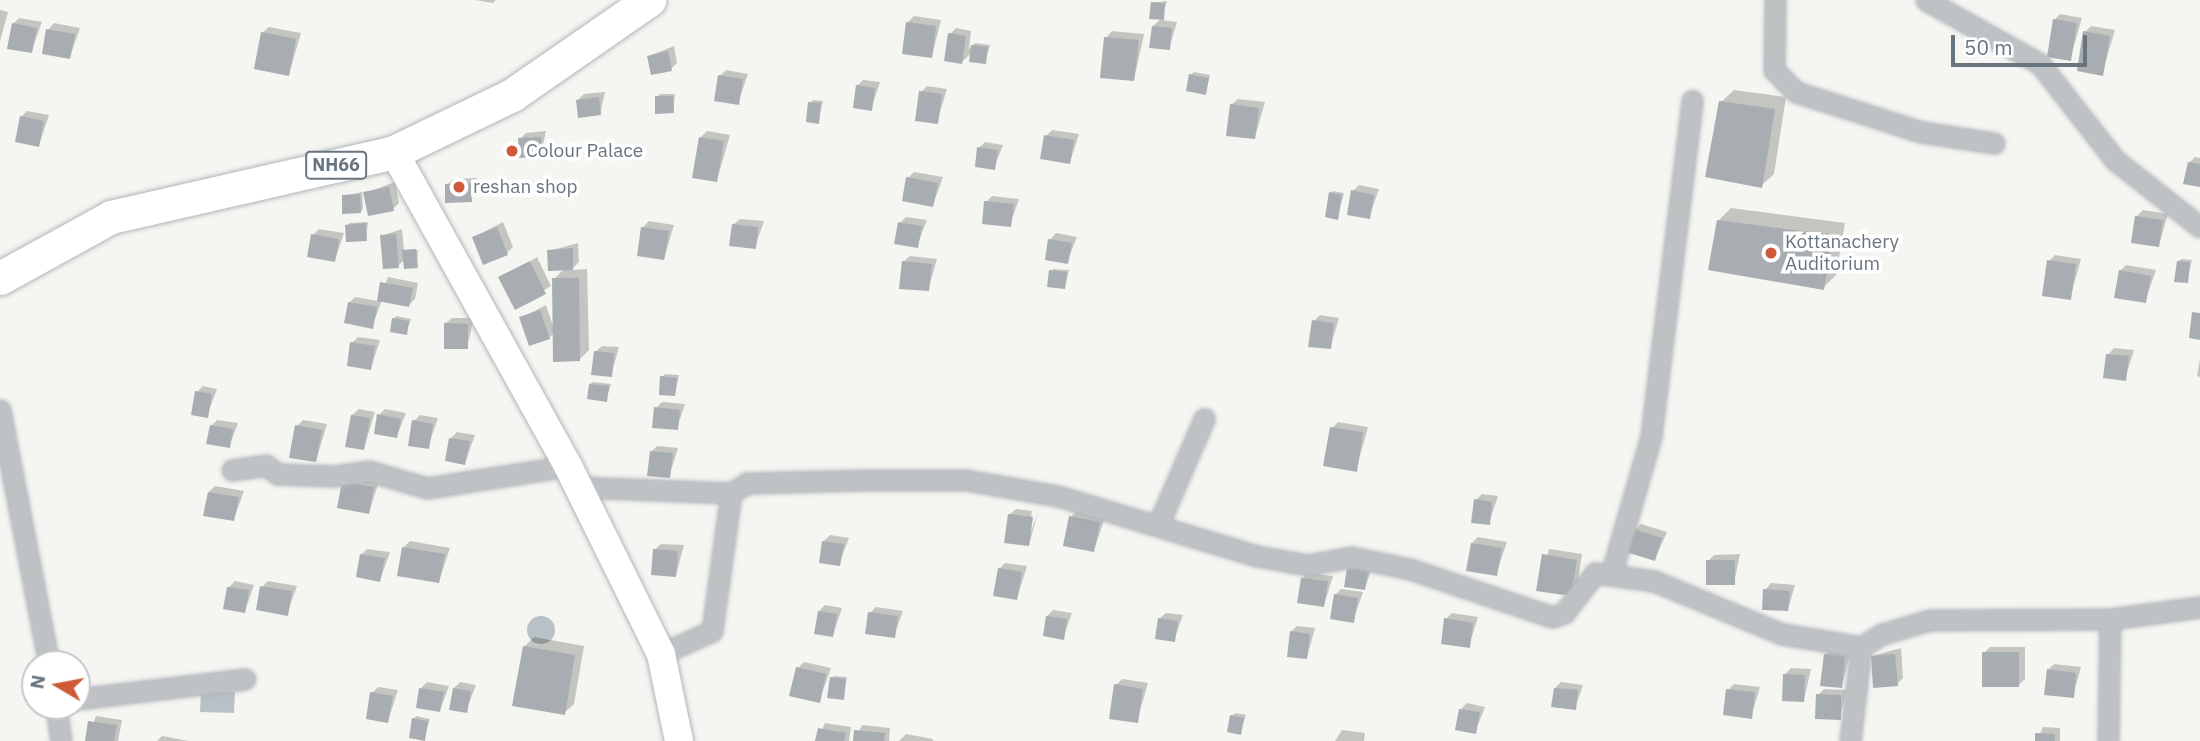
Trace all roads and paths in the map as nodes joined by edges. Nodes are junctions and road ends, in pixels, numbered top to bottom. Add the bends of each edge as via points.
1 (649, 0) edge
2 (1775, 0) edge
3 (1926, 0) edge
4 (1692, 100) dead end
5 (1994, 142) dead end
6 (394, 152) junction
7 (2200, 227) edge
8 (0, 278) edge
9 (0, 410) edge
10 (1204, 419) dead end
11 (232, 470) dead end
12 (574, 477) junction
13 (731, 493) junction
14 (1158, 525) junction
15 (1611, 575) junction
16 (2200, 607) edge
17 (2110, 619) junction
18 (1861, 647) junction
19 (46, 650) edge
20 (662, 653) junction
21 (245, 680) dead end
22 (91, 697) edge
23 (58, 720) edge
24 (61, 740) edge
25 (679, 741) edge
26 (1850, 741) edge
27 (2108, 741) edge

1 - 6 highway, NH66 via 512,94
2 - 5 street via 1774,70 1797,92 1920,132
3 - 7 street via 2039,64 2115,160
4 - 15 street via 1651,436
6 - 8 highway, NH66 via 111,217
6 - 12 main road
9 - 19 street
10 - 14 street
11 - 12 street via 266,465 278,474 334,477 369,471 427,488
12 - 13 street
12 - 20 main road
13 - 14 street via 747,483 966,480 1058,496
13 - 20 street via 712,631
14 - 15 street via 1256,556 1308,565 1351,557 1410,569 1552,617 1564,613 1595,573
15 - 18 street via 1654,581 1782,634
16 - 17 street
17 - 18 street via 1930,620 1882,634
17 - 27 street
18 - 26 street
20 - 25 main road
21 - 22 street
23 - 24 street

